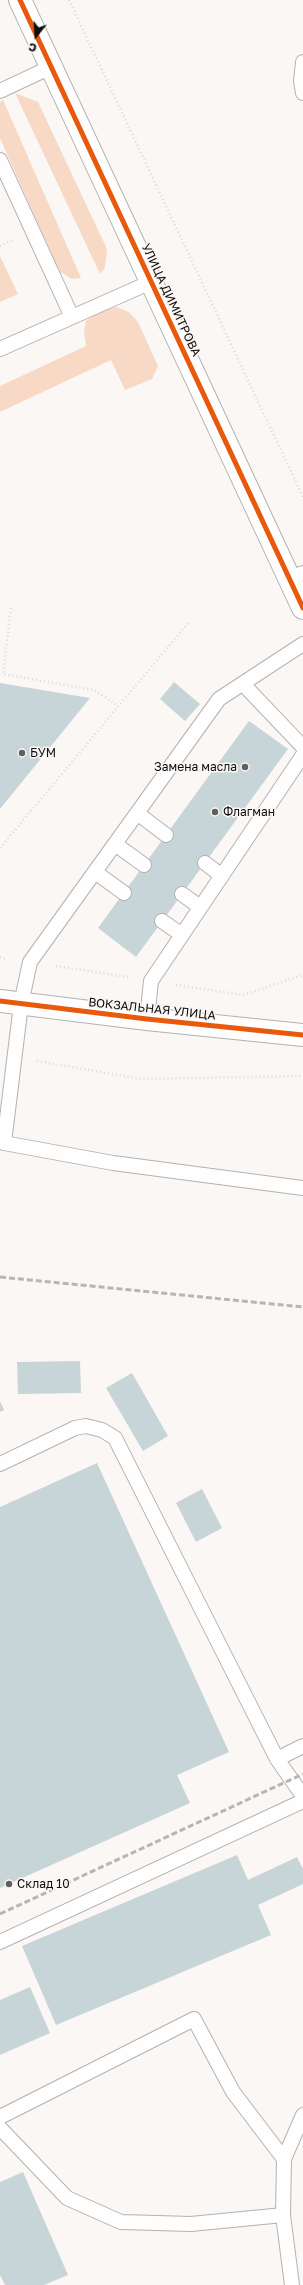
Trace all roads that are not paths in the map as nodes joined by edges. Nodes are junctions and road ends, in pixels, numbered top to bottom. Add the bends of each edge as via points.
1 (20, 0) edge
2 (303, 62) edge
3 (51, 67) junction
4 (0, 91) edge
5 (303, 93) edge
6 (0, 160) edge
7 (151, 282) junction
8 (72, 317) junction
9 (0, 349) edge
10 (296, 576) edge
11 (303, 608) edge
12 (303, 644) edge
13 (243, 684) junction
14 (303, 747) edge
15 (303, 755) edge
16 (137, 813) junction
17 (166, 835) dead end
18 (115, 844) junction
19 (205, 863) dead end
20 (144, 865) dead end
21 (95, 872) junction
22 (222, 876) junction
23 (124, 893) dead end
24 (182, 894) dead end
25 (200, 907) junction
26 (162, 921) dead end
27 (182, 935) junction
28 (10, 1002) edge
29 (147, 1020) junction
30 (303, 1035) edge
31 (303, 1188) edge
32 (0, 1464) edge
33 (303, 1746) edge
34 (277, 1759) junction
35 (303, 1796) edge
36 (303, 1801) edge
37 (0, 1942) edge
38 (303, 2115) edge
39 (0, 2117) edge
40 (0, 2128) edge
41 (284, 2159) junction
42 (283, 2214) junction
43 (292, 2285) edge

1 - 3 street, УЛИЦА ДИМИТРОВА
2 - 5 lane
3 - 4 lane
3 - 7 street, УЛИЦА ДИМИТРОВА
6 - 8 lane
7 - 8 lane
7 - 10 street, УЛИЦА ДИМИТРОВА
8 - 9 lane
10 - 11 street, УЛИЦА ДИМИТРОВА
12 - 13 lane
13 - 14 lane
13 - 16 lane via 219,700
15 - 22 lane
16 - 17 lane
16 - 18 lane
18 - 20 lane
18 - 21 lane
19 - 22 lane
21 - 23 lane
21 - 28 lane via 30,962
22 - 25 lane
24 - 25 lane
25 - 27 lane
26 - 27 lane
27 - 29 lane via 151,981
28 - 29 street, ВОКЗАЛЬНАЯ УЛИЦА
28 - 31 lane via 16,1058 4,1143 113,1163
29 - 30 street, ВОКЗАЛЬНАЯ УЛИЦА
32 - 34 lane via 75,1428 86,1426 102,1430 115,1438
33 - 34 lane
34 - 35 lane
36 - 37 lane
38 - 41 lane
39 - 41 lane via 194,2019 233,2092
40 - 42 lane via 67,2198 121,2222 191,2224
41 - 42 lane
42 - 43 lane

